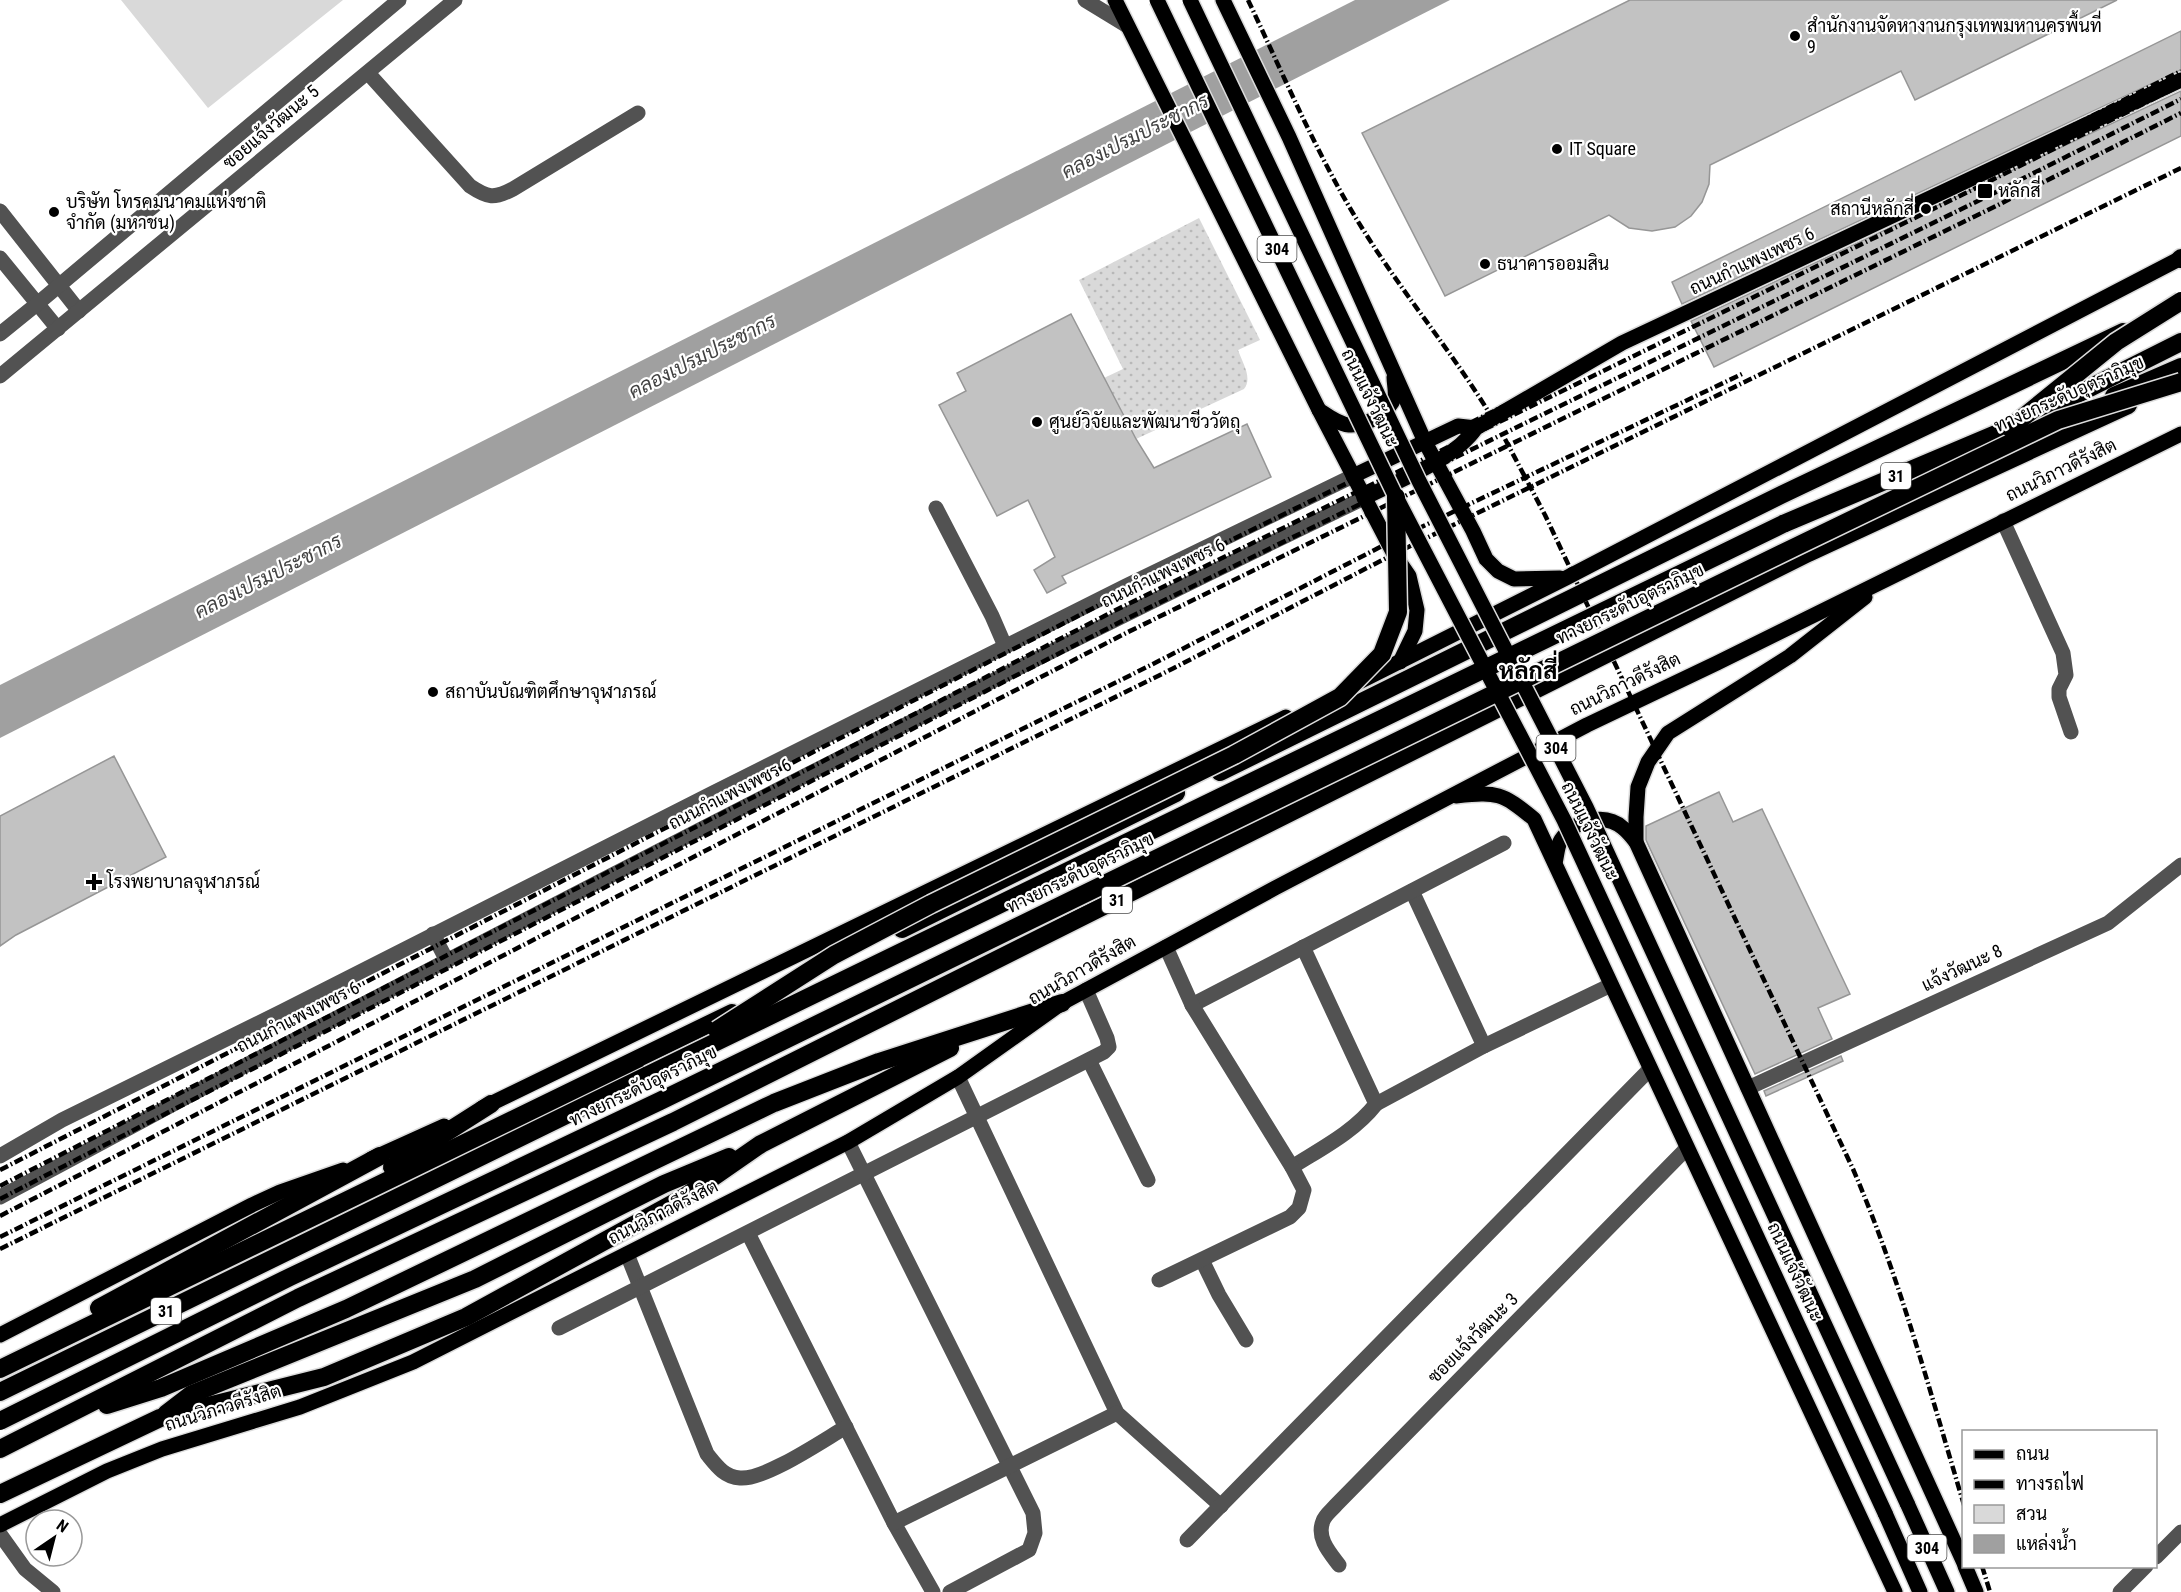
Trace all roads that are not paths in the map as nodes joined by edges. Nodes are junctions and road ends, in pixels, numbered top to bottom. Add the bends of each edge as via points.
1 (399, 0) edge
2 (455, 0) edge
3 (1085, 0) edge
4 (1115, 0) edge
5 (1157, 0) edge
6 (1190, 0) edge
7 (1223, 0) edge
8 (1126, 25) junction
9 (368, 73) junction
10 (2181, 80) edge
11 (638, 113) dead end
12 (0, 211) edge
13 (0, 258) edge
14 (2181, 258) edge
15 (60, 285) junction
16 (2181, 302) edge
17 (38, 304) junction
18 (79, 311) junction
19 (58, 329) junction
20 (0, 334) edge
21 (2181, 342) edge
22 (2181, 367) edge
23 (1394, 371) junction
24 (0, 376) edge
25 (2181, 381) edge
26 (1318, 411) junction
27 (2058, 420) junction
28 (1476, 428) junction
29 (2010, 428) junction
30 (2181, 434) edge
31 (1425, 442) junction
32 (1436, 461) junction
33 (1353, 477) junction
34 (1396, 497) junction
35 (1364, 498) junction
36 (936, 508) dead end
37 (2003, 521) junction
38 (1890, 577) junction
39 (1566, 578) junction
40 (1005, 646) junction
41 (1400, 662) junction
42 (2071, 732) dead end
43 (1449, 797) junction
44 (1636, 842) junction
45 (1504, 843) dead end
46 (1555, 863) junction
47 (2181, 866) edge
48 (1412, 891) junction
49 (433, 934) junction
50 (1166, 947) junction
51 (1303, 947) junction
52 (447, 961) junction
53 (1611, 985) junction
54 (1086, 990) junction
55 (1062, 1003) junction
56 (1192, 1005) junction
57 (979, 1031) junction
58 (1484, 1046) junction
59 (1089, 1060) junction
60 (1650, 1069) junction
61 (648, 1075) junction
62 (958, 1077) junction
63 (1748, 1088) junction
64 (491, 1104) junction
65 (1376, 1104) junction
66 (977, 1117) junction
67 (848, 1142) junction
68 (761, 1144) junction
69 (1687, 1148) junction
70 (0, 1156) edge
71 (380, 1156) junction
72 (1292, 1167) junction
73 (864, 1174) junction
74 (1149, 1180) dead end
75 (0, 1197) edge
76 (322, 1212) junction
77 (748, 1233) junction
78 (627, 1254) junction
79 (1202, 1260) junction
80 (1159, 1280) dead end
81 (641, 1287) junction
82 (559, 1328) dead end
83 (0, 1335) edge
84 (1246, 1340) dead end
85 (0, 1362) edge
86 (0, 1369) edge
87 (0, 1392) edge
88 (1118, 1413) junction
89 (160, 1418) junction
90 (0, 1421) edge
91 (54, 1422) junction
92 (846, 1427) junction
93 (0, 1449) edge
94 (1009, 1467) junction
95 (0, 1494) edge
96 (1221, 1506) junction
97 (894, 1523) junction
98 (0, 1525) edge
99 (2181, 1532) edge
100 (0, 1534) edge
101 (1187, 1540) dead end
102 (2157, 1556) edge
103 (1962, 1561) edge
104 (1339, 1565) dead end
105 (1965, 1568) edge
106 (2144, 1568) edge
107 (53, 1592) edge
108 (933, 1592) edge
109 (950, 1592) edge
110 (1895, 1592) edge
111 (1920, 1592) edge
112 (1947, 1592) edge
113 (1976, 1592) edge
114 (2120, 1592) edge

1 - 15 street, ซอยแจ้งวัฒนะ 5
2 - 9 street, ซอยแจ้งวัฒนะ 5
3 - 8 street
4 - 8 main road
5 - 34 main road, ถนนแจ้งวัฒนะ / 304, bridge
6 - 112 main road, ถนนแจ้งวัฒนะ / 304, bridge via 1419,481 1586,807
7 - 23 main road, ถนนแจ้งวัฒนะ
8 - 26 main road
9 - 11 street via 470,186 484,195 499,196 513,189
9 - 18 street, ซอยแจ้งวัฒนะ 5
10 - 28 main road, ถนนกำแพงเพชร 6 via 1622,343
12 - 15 street
13 - 17 street
14 - 39 main road
15 - 17 street, ซอยแจ้งวัฒนะ 5
15 - 18 street
16 - 29 highway, bridge via 2116,342
16 - 76 highway, 31
17 - 19 street
17 - 20 street, ซอยแจ้งวัฒนะ 5
18 - 19 street, ซอยแจ้งวัฒนะ 5
19 - 24 street, ซอยแจ้งวัฒนะ 5
21 - 29 highway, ทางยกระดับอุตราภิมุข / 31, bridge
22 - 27 highway, ทางยกระดับอุตราภิมุข / 31, bridge
23 - 26 main road via 1395,396 1372,421 1349,425
23 - 31 main road, ถนนแจ้งวัฒนะ
25 - 27 highway, bridge
25 - 91 highway, ถนนวิภาวดีรังสิต / 31 via 1808,554 673,1122 298,1298
26 - 33 main road
27 - 90 highway, ทางยกระดับอุตราภิมุข / 31, bridge
28 - 31 main road, ถนนกำแพงเพชร 6 via 1458,426
28 - 32 main road, ถนนกำแพงเพชร 6 via 1467,441
29 - 61 highway, ทางยกระดับอุตราภิมุข / 31, bridge via 1783,524
30 - 37 main road, ถนนวิภาวดีรังสิต
31 - 32 main road, ถนนแจ้งวัฒนะ
31 - 33 main road, ถนนกำแพงเพชร 6
32 - 35 main road, ถนนกำแพงเพชร 6
32 - 39 main road, ถนนแจ้งวัฒนะ via 1486,559 1498,571 1514,579
33 - 35 main road
33 - 40 street, ถนนกำแพงเพชร 6
34 - 61 highway, bridge via 1398,612 1382,654 1340,697 844,950
34 - 111 main road, ถนนแจ้งวัฒนะ / 304, bridge via 1564,820
35 - 41 main road via 1409,576 1417,610 1415,631
35 - 52 street, ถนนกำแพงเพชร 6 via 1138,607
36 - 40 street
37 - 38 main road, ถนนวิภาวดีรังสิต
37 - 42 street via 2063,653 2066,675 2059,697
38 - 43 main road, ถนนวิภาวดีรังสิต
38 - 44 main road, ถนนแจ้งวัฒนะ via 1790,657 1668,733 1648,762 1638,786
39 - 41 main road
40 - 49 street, ถนนกำแพงเพชร 6
41 - 64 main road
43 - 46 main road via 1492,793 1513,802 1534,819
43 - 50 main road, ถนนวิภาวดีรังสิต
44 - 46 main road via 1623,827 1609,820 1586,821 1573,827 1560,841
44 - 63 main road, ถนนแจ้งวัฒนะ
45 - 48 street
46 - 53 main road
47 - 63 street, แจ้งวัฒนะ 8 via 2108,923
48 - 51 street
48 - 58 street
49 - 52 street
49 - 70 street, ถนนกำแพงเพชร 6 via 62,1120
50 - 54 main road, ถนนวิภาวดีรังสิต
50 - 56 street
51 - 56 street
51 - 65 street
52 - 75 street, ถนนกำแพงเพชร 6
53 - 58 street
53 - 60 main road
54 - 55 main road, ถนนวิภาวดีรังสิต
54 - 59 street via 1109,1047
55 - 57 highway
55 - 62 main road, ถนนวิภาวดีรังสิต
56 - 72 street
57 - 68 highway
57 - 91 highway via 879,1062 774,1103 346,1309 161,1388
58 - 65 street
59 - 66 street
59 - 74 street
60 - 69 main road
60 - 96 street
61 - 87 highway, ทางยกระดับอุตราภิมุข / 31
62 - 66 street
62 - 67 main road, ถนนวิภาวดีรังสิต
63 - 103 main road, ถนนแจ้งวัฒนะ
64 - 71 main road
64 - 76 highway
65 - 72 street via 1352,1128
66 - 73 street
66 - 88 street
67 - 73 street
67 - 78 main road, ถนนวิภาวดีรังสิต
68 - 89 highway via 664,1184 475,1279 192,1394
68 - 89 highway via 683,1198 466,1317 324,1377
69 - 104 street, ซอยแจ้งวัฒนะ 3 via 1336,1505 1323,1521 1322,1536
69 - 110 main road
71 - 83 main road via 252,1205
71 - 85 highway
72 - 79 street via 1304,1190 1299,1208 1290,1217
73 - 77 street
73 - 94 street
76 - 86 highway, 31
77 - 81 street
77 - 92 street
78 - 81 street
78 - 98 main road, ถนนวิภาวดีรังสิต via 413,1362 300,1407 162,1449 107,1471
79 - 80 street
79 - 84 street
81 - 82 street
81 - 92 street via 707,1454 722,1472 740,1478 764,1474
88 - 94 street
88 - 96 street
89 - 95 highway
91 - 93 highway, ถนนวิภาวดีรังสิต / 31
92 - 97 street
94 - 97 street
94 - 109 street via 1033,1513 1035,1533 1029,1550
96 - 101 street
97 - 108 street
99 - 102 street
100 - 107 street via 25,1569
105 - 113 main road, ถนนแจ้งวัฒนะ
106 - 114 street

